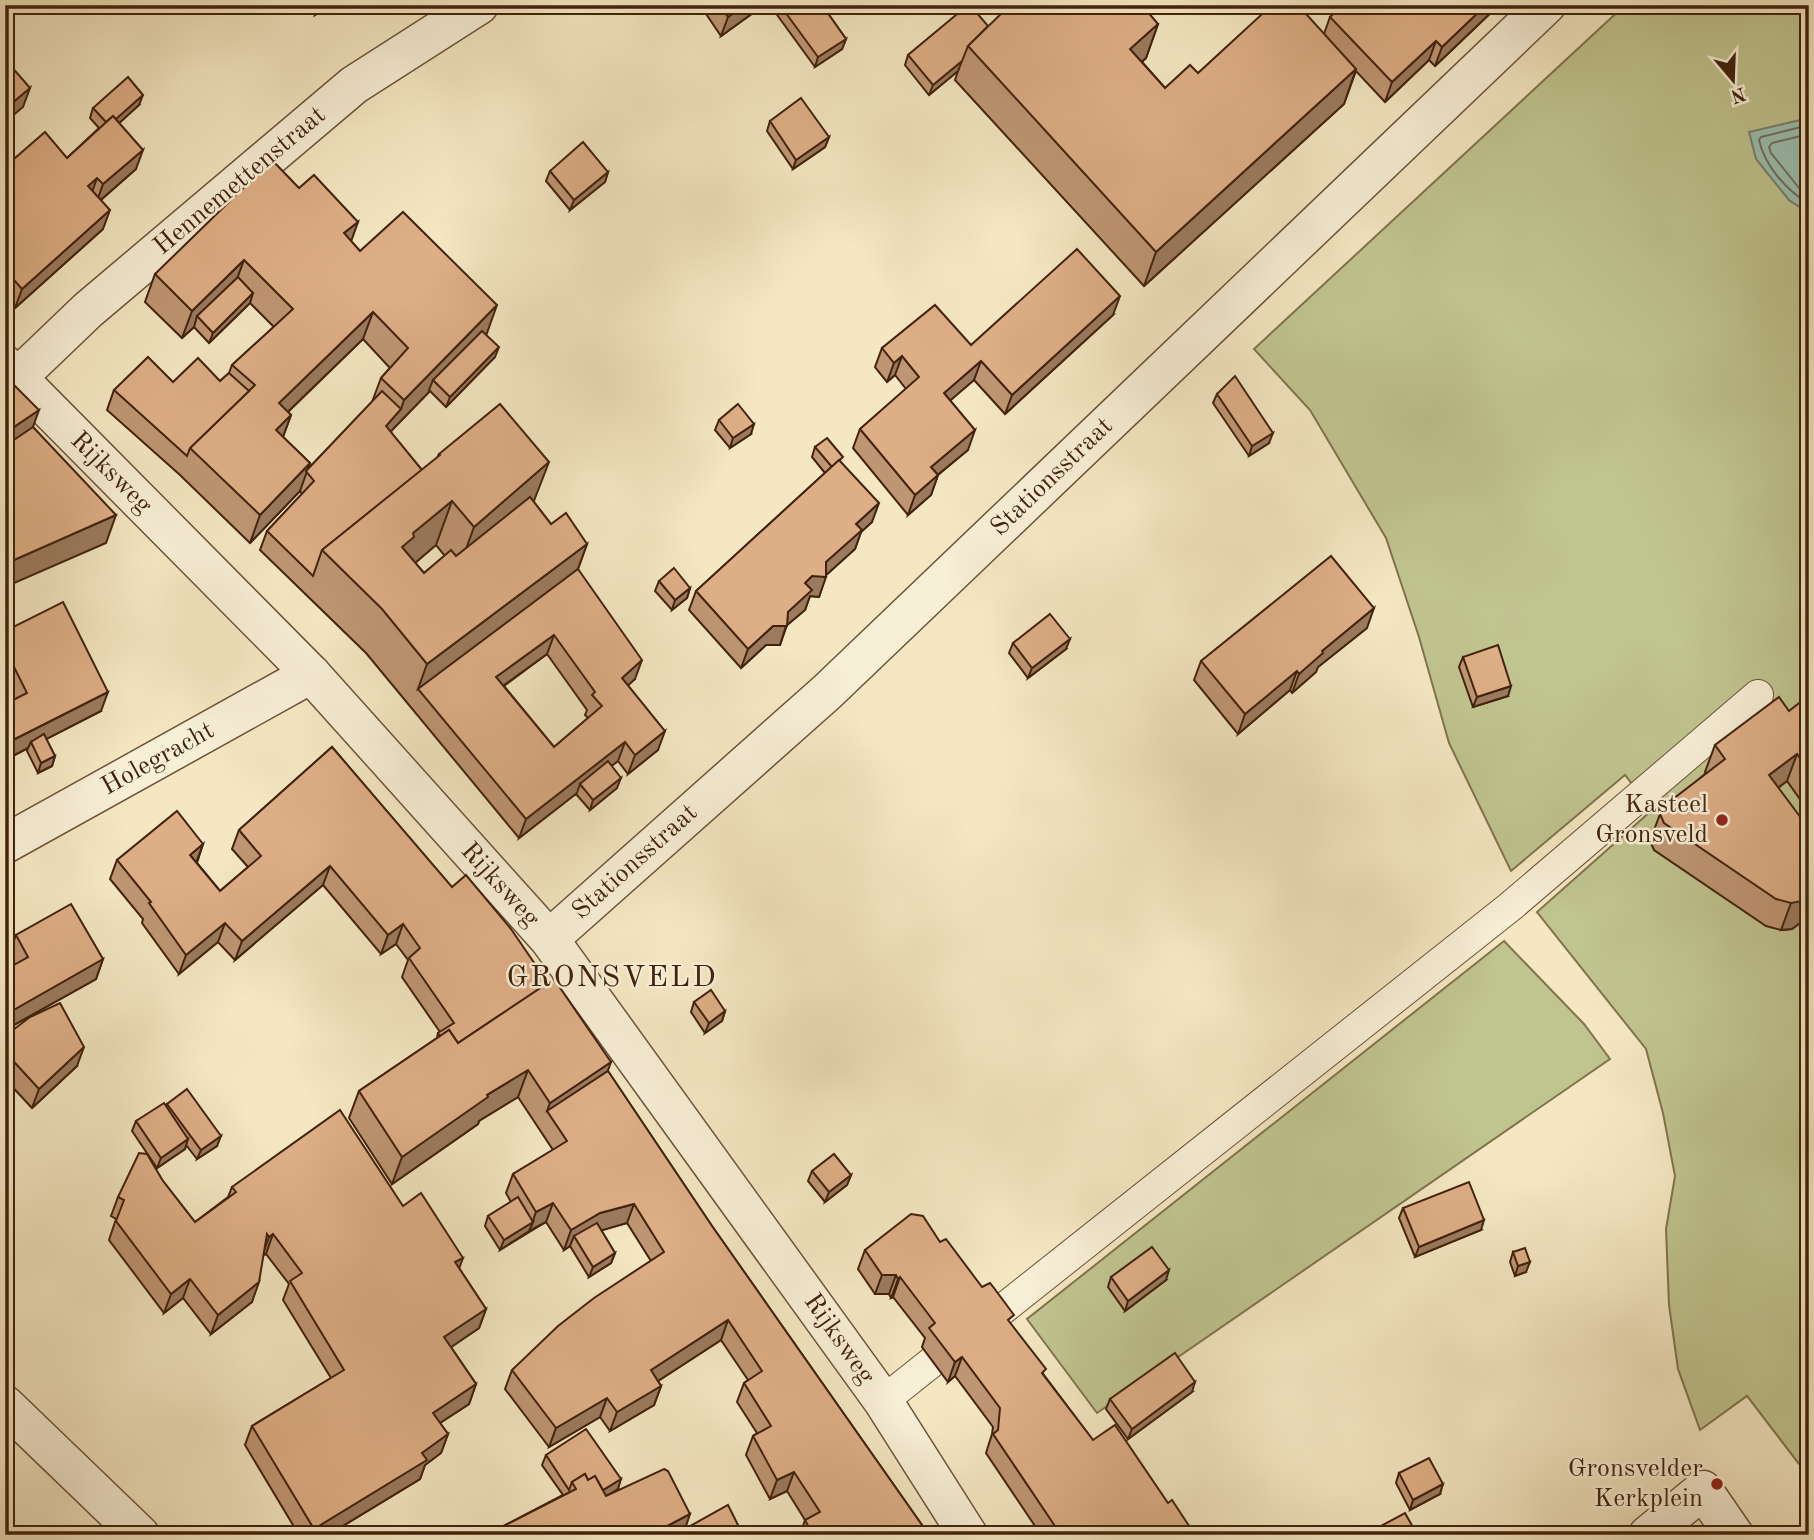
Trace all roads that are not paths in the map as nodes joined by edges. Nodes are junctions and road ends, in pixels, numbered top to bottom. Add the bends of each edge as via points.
1 (479, 5) edge
2 (1546, 5) edge
3 (11, 372) edge
4 (311, 674) junction
5 (1758, 695) dead end
6 (5, 844) edge
7 (549, 939) junction
8 (994, 1316) edge
9 (932, 1362) edge
10 (883, 1401) junction
11 (5, 1405) edge
12 (140, 1535) edge
13 (968, 1535) edge
14 (1648, 1535) edge
15 (1734, 1535) edge

1 - 3 street, Hennemettenstraat via 354,85
2 - 7 street, Stationsstraat via 827,692
3 - 4 street, Rijksweg
4 - 6 street, Holegracht
4 - 7 street, Rijksweg
5 - 8 lane via 1511,906
7 - 10 street, Rijksweg
9 - 10 lane
10 - 13 street, Rijksweg
11 - 12 street
14 - 15 street via 1703,1490

